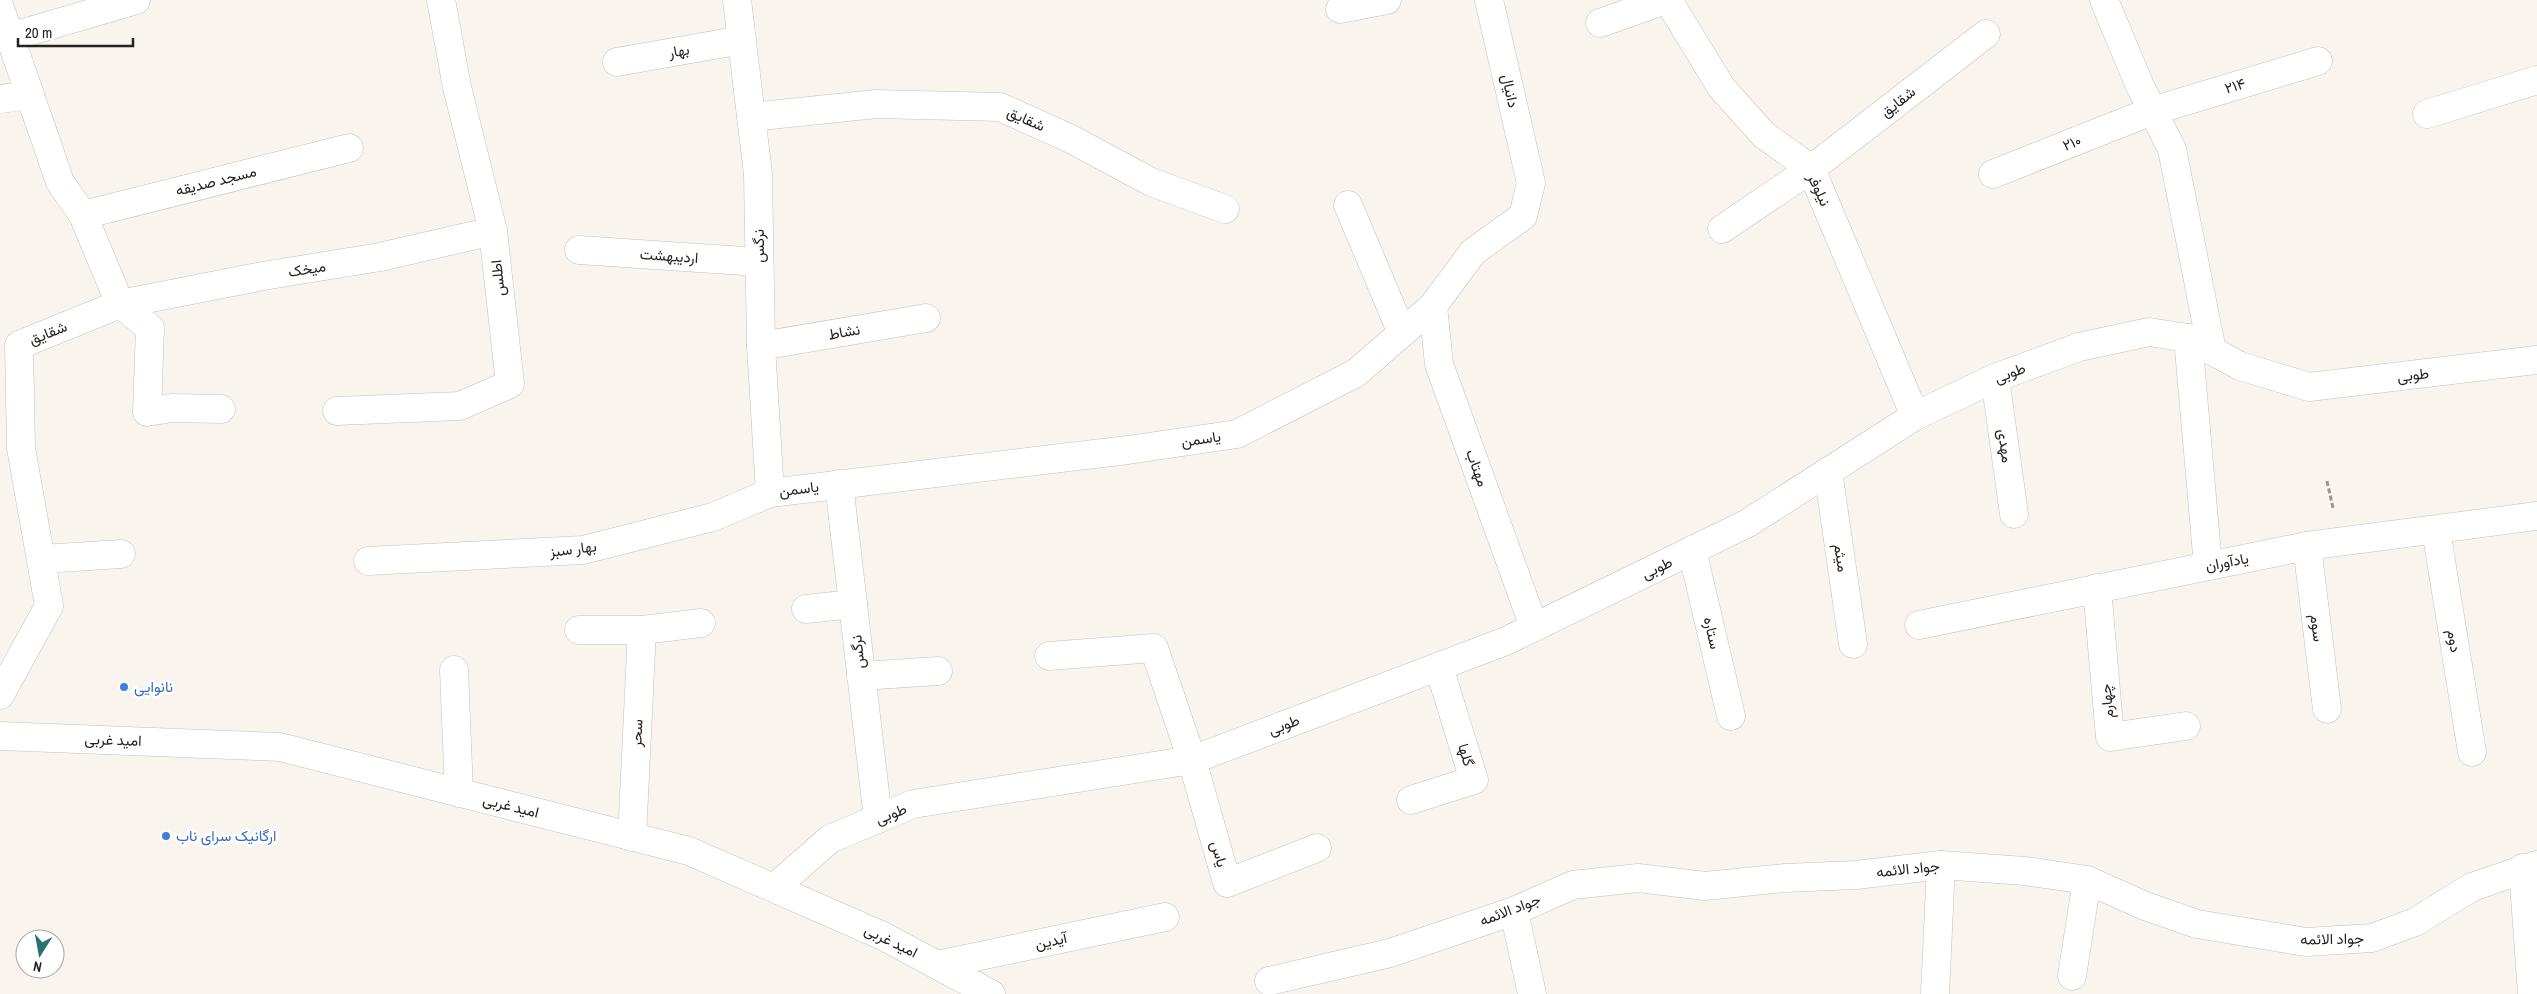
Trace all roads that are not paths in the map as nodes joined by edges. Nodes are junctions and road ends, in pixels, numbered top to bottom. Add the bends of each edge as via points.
1 (136, 0) edge
2 (441, 0) edge
3 (737, 0) edge
4 (1387, 0) edge
5 (1489, 0) edge
6 (1666, 0) edge
7 (2104, 0) edge
8 (0, 8) edge
9 (1340, 9) dead end
10 (1600, 23) dead end
11 (1986, 34) dead end
12 (10, 37) junction
13 (742, 40) junction
14 (2318, 61) dead end
15 (617, 62) dead end
16 (2537, 80) edge
17 (30, 95) junction
18 (0, 99) edge
19 (2152, 111) junction
20 (2426, 114) dead end
21 (751, 117) junction
22 (349, 148) dead end
23 (1811, 169) junction
24 (1992, 174) dead end
25 (1530, 183) joint
26 (1348, 205) dead end
27 (1225, 209) dead end
28 (82, 215) junction
29 (1722, 229) dead end
30 (493, 231) junction
31 (579, 250) dead end
32 (759, 262) junction
33 (120, 304) junction
34 (1433, 306) junction
35 (926, 318) dead end
36 (1402, 333) junction
37 (2188, 338) junction
38 (761, 346) junction
39 (2212, 351) junction
40 (2537, 360) edge
41 (1995, 378) junction
42 (221, 409) dead end
43 (337, 411) dead end
44 (1915, 416) junction
45 (11, 450) edge
46 (1828, 471) junction
47 (839, 484) junction
48 (770, 492) junction
49 (2014, 514) dead end
50 (2537, 516) edge
51 (2436, 530) junction
52 (2307, 546) junction
53 (1692, 550) junction
54 (121, 554) dead end
55 (42, 559) junction
56 (368, 561) dead end
57 (2208, 566) junction
58 (2097, 588) junction
59 (853, 604) junction
60 (806, 609) dead end
61 (701, 623) dead end
62 (1919, 625) dead end
63 (1534, 627) junction
64 (579, 630) dead end
65 (642, 630) junction
66 (1853, 644) dead end
67 (1049, 656) dead end
68 (8, 661) edge
69 (1439, 667) junction
70 (454, 670) dead end
71 (938, 671) dead end
72 (861, 676) junction
73 (0, 695) edge
74 (2327, 710) dead end
75 (1731, 716) dead end
76 (2186, 726) dead end
77 (0, 736) edge
78 (2472, 752) dead end
79 (1192, 760) junction
80 (459, 792) junction
81 (1411, 800) dead end
82 (878, 819) junction
83 (632, 837) junction
84 (1317, 848) dead end
85 (1941, 865) junction
86 (2530, 867) edge
87 (2086, 880) junction
88 (774, 888) junction
89 (1514, 911) junction
90 (1166, 917) dead end
91 (937, 965) junction
92 (2072, 976) dead end
93 (1269, 981) dead end
94 (991, 994) edge
95 (1532, 994) edge
96 (1935, 994) edge
97 (2532, 994) edge

1 - 12 street
2 - 30 street, اطلس via 457,87
3 - 13 street, نرگس
4 - 9 street
5 - 25 street, دانیال
6 - 10 street
6 - 23 street, نیلوفر via 1721,87 1764,135
7 - 19 street
8 - 12 street
11 - 23 street, شقایق
12 - 17 street
13 - 15 street, بهار
13 - 21 street, نرگس
14 - 19 street, ۲۱۴
16 - 20 street
17 - 18 street
17 - 28 street via 60,182
19 - 24 street, ۲۱۰
19 - 39 street via 2172,149
21 - 27 street, شقایق via 876,104 1000,107 1071,139 1151,182
21 - 32 street, نرگس via 758,174
22 - 28 street, مسجد صدیقه
23 - 29 street
23 - 44 street, نیلوفر
25 - 34 street, یاسمن via 1523,216 1473,252
26 - 36 street
28 - 33 street
30 - 33 street, میخک via 380,257
30 - 43 street, اطلس via 510,384 460,406
31 - 32 street, اردیبهشت
32 - 38 street, نرگس
33 - 42 street via 150,328 147,412 172,408
33 - 45 street, شقایق via 19,345
34 - 36 street, یاسمن
34 - 63 street, مهتاب via 1439,364
35 - 38 street, نشاط
36 - 47 street, یاسمن via 1356,373 1237,434 1118,452
37 - 39 street, طوبی
37 - 41 street, طوبی via 2149,332 2079,347
37 - 57 street
38 - 48 street, نرگس
39 - 40 street, طوبی via 2240,366 2309,387
41 - 44 street, طوبی
41 - 49 street, مهدی
44 - 46 street, طوبی
45 - 55 street, شقایق
46 - 53 street, طوبی via 1748,523
46 - 66 street, میثم
47 - 48 street, یاسمن
47 - 59 street, نرگس
48 - 56 street, بهار سبز via 713,517 583,550
50 - 51 street, یادآوران
51 - 52 street, یادآوران
51 - 78 street, دوم
52 - 57 street, یادآوران
52 - 74 street, سوم
53 - 63 street, طوبی
53 - 75 street, ستاره
54 - 55 street
55 - 68 street, شقایق via 50,606
57 - 58 street, یادآوران
58 - 62 street, یادآوران
58 - 76 street, چهارم via 2110,737
59 - 60 street
59 - 72 street, نرگس
61 - 65 street
63 - 69 street, طوبی
64 - 65 street
65 - 83 street, سحر
67 - 79 street via 1154,648
68 - 73 street, شقایق
69 - 79 street, طوبی
69 - 81 street, گلها via 1474,780
70 - 80 street
71 - 72 street
72 - 82 street, نرگس
77 - 80 street, امید غربی via 280,747
79 - 82 street, طوبی via 913,804
79 - 84 street, یاس via 1227,884
80 - 83 street, امید غربی
82 - 88 street, طوبی via 830,839
83 - 88 street, امید غربی via 689,851
85 - 87 street, جواد الائمه via 2025,871
85 - 89 street, جواد الائمه via 1705,886 1638,878 1600,882 1573,885
85 - 96 street
86 - 87 street, جواد الائمه via 2472,887 2415,922 2372,938 2306,942 2197,924
86 - 97 street
87 - 92 street
88 - 91 street, امید غربی via 883,936
89 - 93 street, جواد الائمه via 1390,953
89 - 95 street
90 - 91 street, آیدین
91 - 94 street, امید غربی

